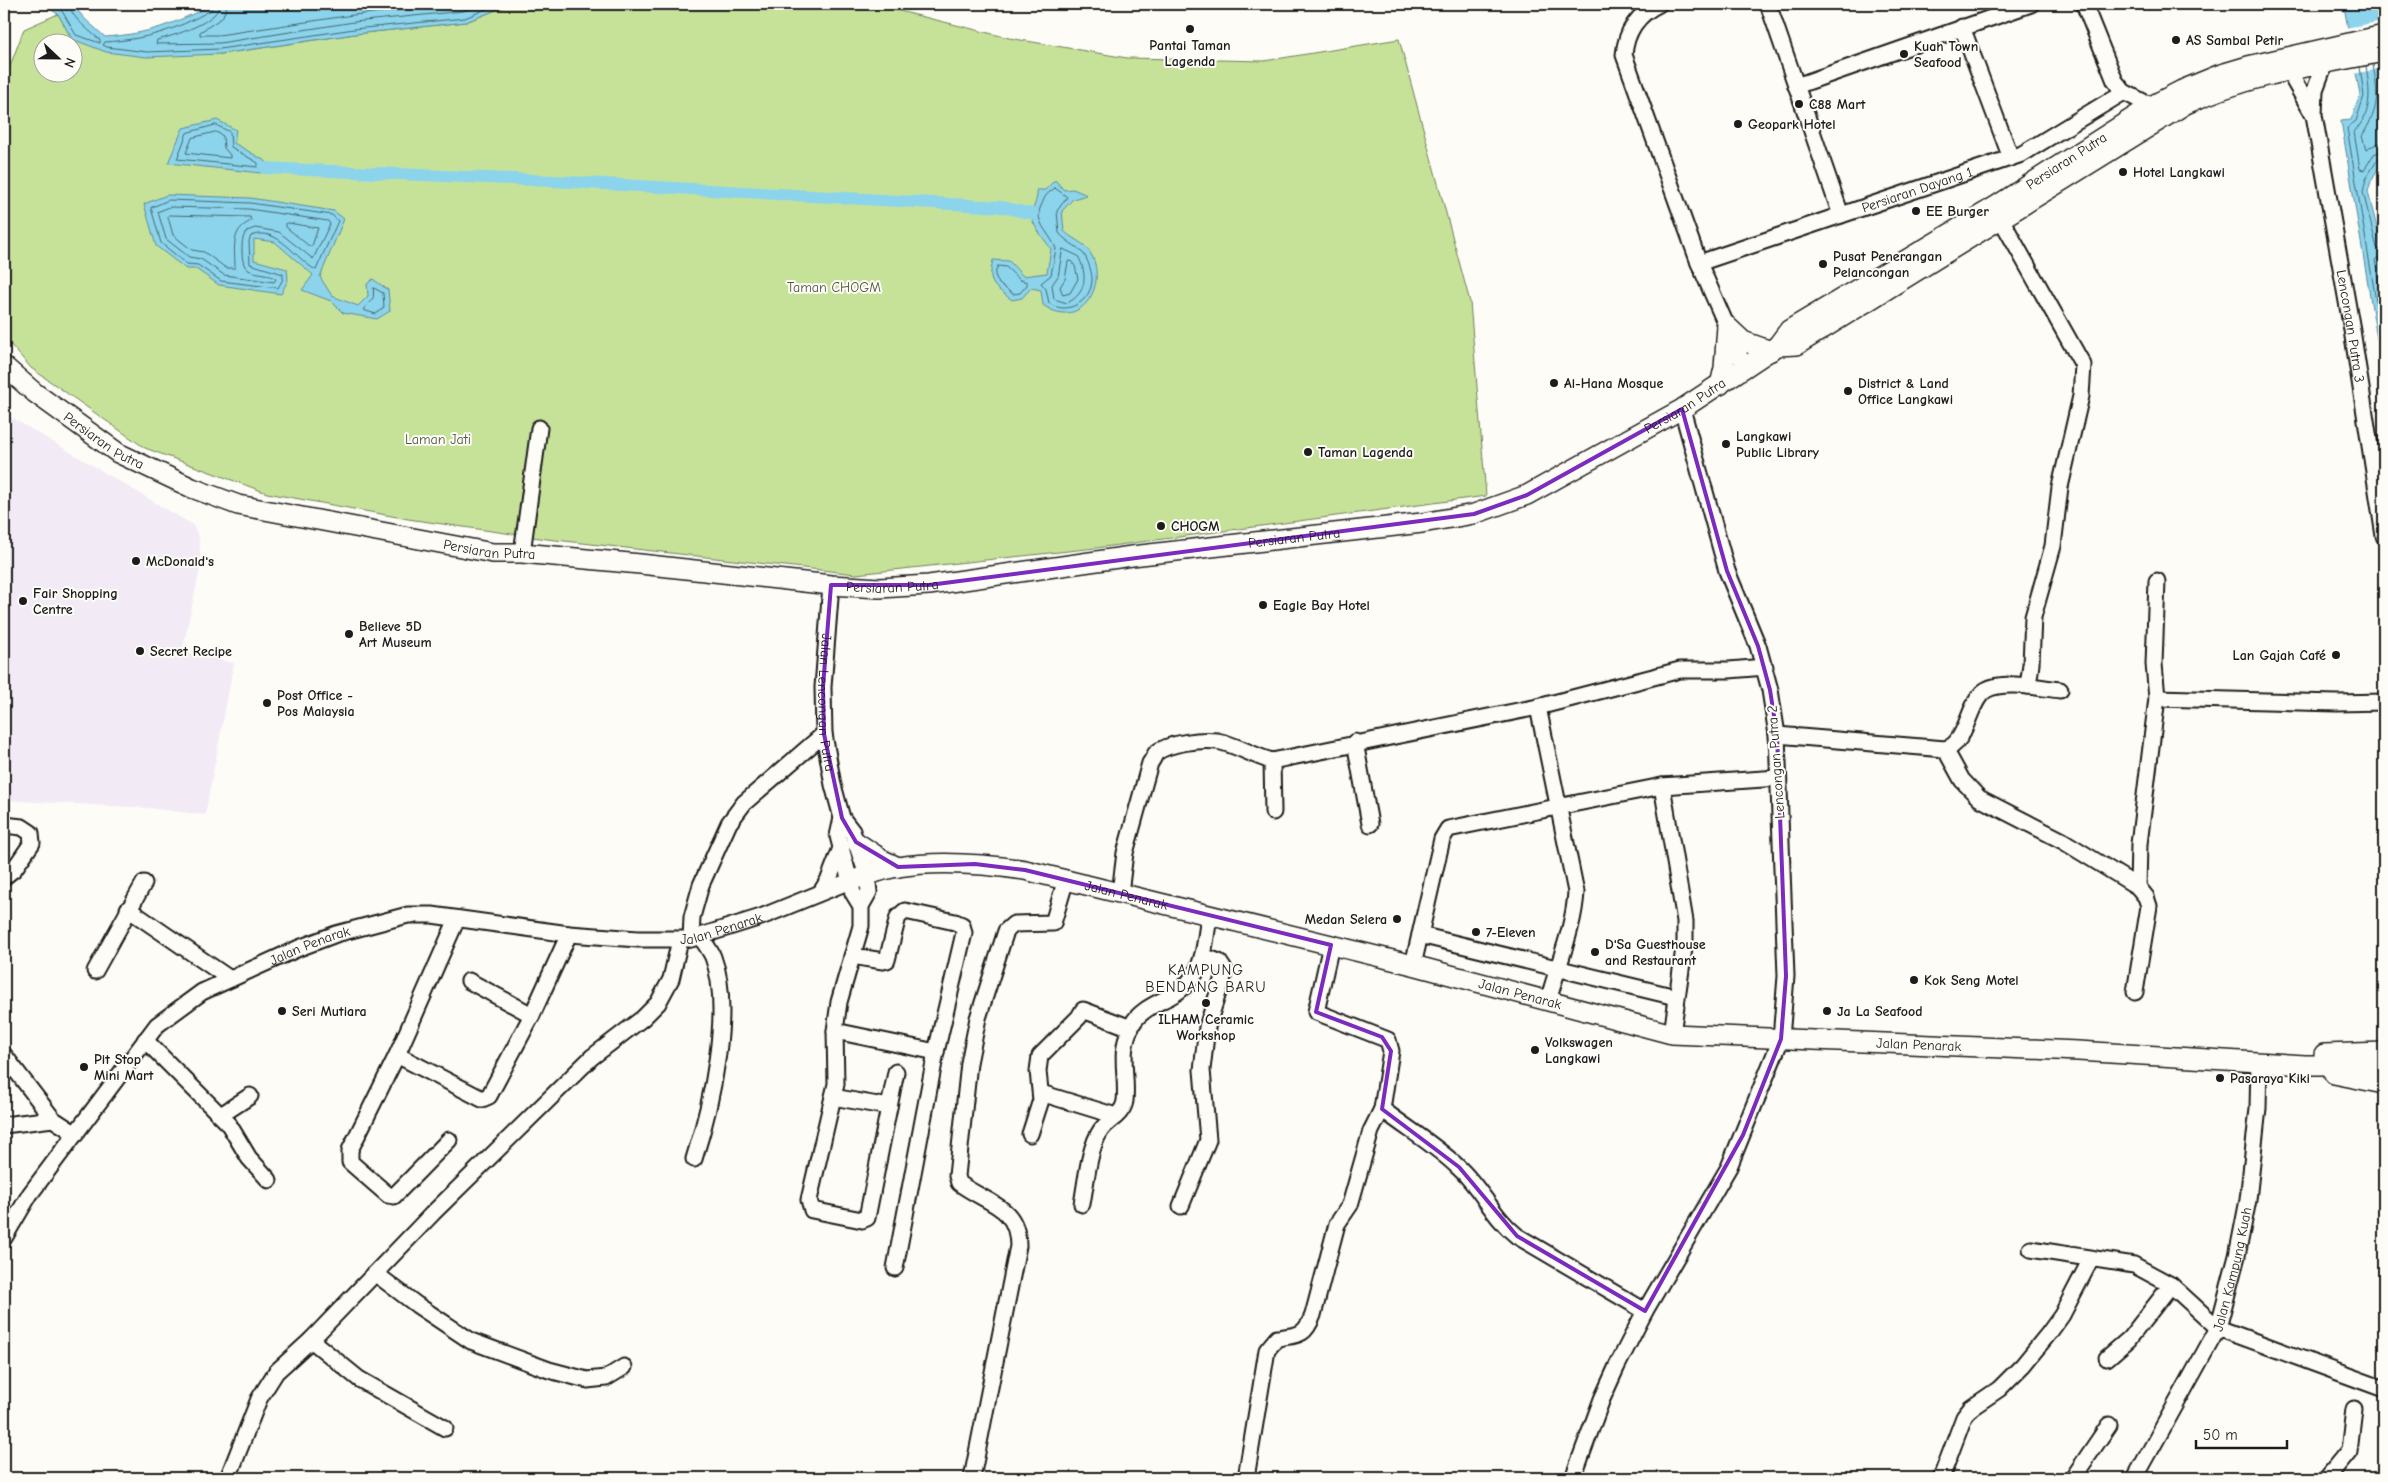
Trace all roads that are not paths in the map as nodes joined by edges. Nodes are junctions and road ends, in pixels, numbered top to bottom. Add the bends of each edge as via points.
1 (1659, 4) edge
2 (1768, 4) edge
3 (2031, 4) edge
4 (2084, 4) edge
5 (1962, 27) junction
6 (2384, 35) edge
7 (2384, 52) edge
8 (2334, 56) junction
9 (2289, 72) junction
10 (1796, 86) junction
11 (2124, 92) junction
12 (2151, 106) junction
13 (2314, 115) junction
14 (2011, 158) junction
15 (1841, 215) junction
16 (2001, 220) junction
17 (1699, 263) junction
18 (1727, 326) junction
19 (1774, 349) junction
20 (4, 366) edge
21 (1745, 368) junction
22 (1720, 385) junction
23 (1682, 409) junction
24 (539, 428) dead end
25 (2378, 449) edge
26 (2384, 536) edge
27 (522, 553) junction
28 (2157, 581) dead end
29 (831, 585) junction
30 (1765, 667) junction
31 (2028, 686) junction
32 (2060, 690) dead end
33 (2156, 698) junction
34 (2384, 702) edge
35 (1538, 707) junction
36 (824, 734) junction
37 (1777, 735) junction
38 (1355, 742) junction
39 (1945, 749) junction
40 (1272, 761) junction
41 (1778, 778) junction
42 (1662, 786) junction
43 (1559, 807) junction
44 (1272, 812) dead end
45 (1370, 824) dead end
46 (4, 826) edge
47 (849, 845) junction
48 (898, 867) junction
49 (4, 877) edge
50 (859, 878) junction
51 (1066, 879) junction
52 (144, 883) dead end
53 (2138, 887) junction
54 (820, 892) junction
55 (1120, 893) junction
56 (128, 909) junction
57 (1209, 916) junction
58 (457, 918) junction
59 (569, 934) junction
60 (1420, 934) junction
61 (691, 939) junction
62 (1331, 945) junction
63 (852, 956) junction
64 (1203, 956) junction
65 (1413, 965) junction
66 (1556, 968) junction
67 (95, 971) dead end
68 (230, 979) junction
69 (468, 981) dead end
70 (2135, 992) dead end
71 (1676, 997) junction
72 (1548, 1002) junction
73 (532, 1015) junction
74 (1131, 1028) junction
75 (835, 1031) junction
76 (1672, 1034) junction
77 (1781, 1039) junction
78 (145, 1040) junction
79 (936, 1052) junction
80 (2384, 1052) edge
81 (4, 1055) edge
82 (397, 1055) junction
83 (2251, 1062) junction
84 (2384, 1065) edge
85 (2305, 1066) junction
86 (896, 1072) dead end
87 (2384, 1084) edge
88 (1041, 1093) junction
89 (250, 1096) dead end
90 (833, 1097) junction
91 (889, 1107) junction
92 (1382, 1109) junction
93 (221, 1115) junction
94 (1116, 1116) junction
95 (53, 1119) junction
96 (4, 1124) edge
97 (76, 1134) junction
98 (1030, 1134) dead end
99 (449, 1140) dead end
100 (694, 1159) dead end
101 (269, 1180) dead end
102 (1082, 1204) dead end
103 (1181, 1206) dead end
104 (4, 1238) edge
105 (2031, 1250) dead end
106 (2091, 1259) junction
107 (894, 1268) dead end
108 (376, 1274) junction
109 (2170, 1285) junction
110 (1645, 1311) junction
111 (2218, 1328) junction
112 (311, 1340) junction
113 (2107, 1358) dead end
114 (624, 1367) dead end
115 (2384, 1389) edge
116 (2354, 1409) dead end
117 (2109, 1425) dead end
118 (445, 1428) dead end
119 (228, 1478) edge
120 (972, 1478) edge
121 (1246, 1478) edge
122 (1572, 1478) edge
123 (1941, 1478) edge
124 (2073, 1478) edge
125 (2135, 1478) edge
126 (2327, 1478) edge

1 - 17 street via 1635,23 1625,43 1624,55
2 - 10 street
3 - 5 street
4 - 11 street via 2109,72
5 - 10 street
5 - 14 street
6 - 8 main road, Persiaran Putra
7 - 8 main road, Persiaran Putra
8 - 9 main road, Persiaran Putra
8 - 12 main road, Persiaran Putra via 2221,74
8 - 13 street via 2314,90
9 - 13 street
9 - 16 main road, Persiaran Putra via 2215,91 2186,104
10 - 15 street
11 - 12 street
11 - 14 street, Persiaran Dayang 1
12 - 19 main road, Persiaran Putra via 1996,206 1789,330
13 - 25 street, Lencongan Putra 3
14 - 15 street, Persiaran Dayang 1
15 - 17 street, Persiaran Dayang 1
16 - 19 main road, Persiaran Putra via 1797,345
16 - 31 street via 2083,365 2081,396 2060,487 2053,546 2033,617
17 - 18 street
18 - 19 main road via 1742,341
18 - 21 street
18 - 22 main road
19 - 21 main road, Persiaran Putra
20 - 27 main road, Persiaran Putra via 49,404 118,453 192,488 238,504 493,554
21 - 22 main road, Persiaran Putra
22 - 23 main road, Persiaran Putra
23 - 29 main road, Persiaran Putra via 1527,495 1474,514 1422,523 1132,556 929,585 879,588
23 - 30 street, Lencongan Putra 2 via 1726,571
24 - 27 street
25 - 26 street, Lencongan Putra 3
27 - 29 main road, Persiaran Putra
28 - 33 street
29 - 36 street, Jalan Lencongan Putra via 823,687
30 - 35 street via 1680,670
30 - 37 street, Lencongan Putra 2
31 - 32 street
31 - 39 street via 1987,690 1979,697 1957,742
33 - 34 street via 2337,704
33 - 53 street via 2139,844
35 - 38 street
35 - 43 street
36 - 47 street, Jalan Lencongan Putra via 842,818 852,831
36 - 61 street via 744,803 729,823 701,884 692,917
37 - 39 street
37 - 41 street, Lencongan Putra 2
38 - 40 street
38 - 45 street
39 - 53 street via 1962,780 1979,798 2063,841
40 - 44 street
40 - 55 street via 1217,741 1195,741 1169,747 1156,754 1150,764 1125,854
41 - 42 street
41 - 77 street, Lencongan Putra 2 via 1786,976
42 - 43 street
42 - 71 street via 1685,921
43 - 60 street via 1448,829 1442,839
43 - 66 street via 1576,892 1575,914
46 - 49 street via 22,827 31,833 32,843 14,869
47 - 48 main road
47 - 50 street, Jalan Lencongan Putra
47 - 54 street
48 - 50 main road, Jalan Penarak
48 - 51 main road, Jalan Penarak via 999,866
50 - 54 street, Jalan Penarak
50 - 63 street, Jalan Lencongan Putra via 853,894 861,906 861,926
51 - 55 main road, Jalan Penarak
51 - 120 street via 1053,923 1014,924 1006,931 978,1018 969,1063 958,1183 1003,1209 1013,1219 1018,1231 1018,1246
52 - 56 street
53 - 70 street via 2149,906
54 - 61 street, Jalan Penarak via 761,917
55 - 57 main road, Jalan Penarak
56 - 67 street
56 - 68 street
57 - 62 main road, Jalan Penarak
57 - 64 street
58 - 59 street, Jalan Penarak
58 - 68 street, Jalan Penarak via 408,915 386,919 314,942
58 - 82 street
59 - 61 street, Jalan Penarak
59 - 73 street
60 - 65 street
60 - 66 street
61 - 100 street via 712,956 719,980 721,1012 709,1105
61 - 108 street via 658,1002 643,1018 586,1063
62 - 65 main road, Jalan Penarak
62 - 92 street via 1316,1012 1388,1040 1391,1051
63 - 75 street via 839,1002
63 - 79 street via 887,960 898,917 905,911 962,926 964,933
64 - 74 street via 1187,986 1143,1012
64 - 103 street via 1219,962 1225,972 1207,1027 1202,1070 1208,1140
65 - 72 main road, Jalan Penarak
66 - 71 street
66 - 72 street
68 - 78 street, Jalan Penarak via 202,992 174,1011
69 - 73 street
71 - 76 street
72 - 76 main road, Jalan Penarak
73 - 82 street via 486,1098 482,1099
74 - 88 street via 1083,1010 1040,1056
74 - 94 street via 1124,1047 1125,1101
75 - 79 street
75 - 90 street via 836,1084
76 - 77 main road, Jalan Penarak
77 - 83 main road, Jalan Penarak via 2078,1050
77 - 110 street, Lencongan Putra 2 via 1729,1167
78 - 93 street
78 - 97 street, Jalan Penarak
79 - 107 street
80 - 83 main road via 2273,1054
81 - 95 street
82 - 99 street via 350,1150 350,1162 388,1195 394,1196
83 - 85 main road, Jalan Penarak
83 - 111 street, Jalan Kampung Kuah via 2258,1108 2248,1200
84 - 85 main road, Jalan Penarak
85 - 87 main road
86 - 91 street
88 - 94 street
88 - 98 street via 1039,1112
89 - 93 street
90 - 91 street
90 - 91 street via 809,1200 812,1210 826,1214 862,1220 870,1214
92 - 110 street via 1459,1167 1507,1228 1517,1236
92 - 121 street via 1371,1130 1350,1205 1337,1224 1307,1330 1278,1338 1267,1350
93 - 101 street via 249,1158
94 - 102 street via 1100,1131 1094,1143
95 - 96 street
95 - 97 street
97 - 104 street, Jalan Penarak via 30,1194
105 - 106 street
106 - 109 street via 2134,1265
106 - 123 street via 2049,1333 1999,1389 1971,1408 1964,1418
108 - 112 street
108 - 114 street via 471,1341 587,1380 606,1378
109 - 111 street
109 - 113 street via 2129,1339
110 - 122 street, Lencongan Putra 2 via 1602,1399
111 - 115 street, Jalan Kampung Kuah
111 - 125 street
112 - 118 street via 360,1379
112 - 119 street via 265,1386
116 - 126 street via 2349,1451
117 - 124 street

